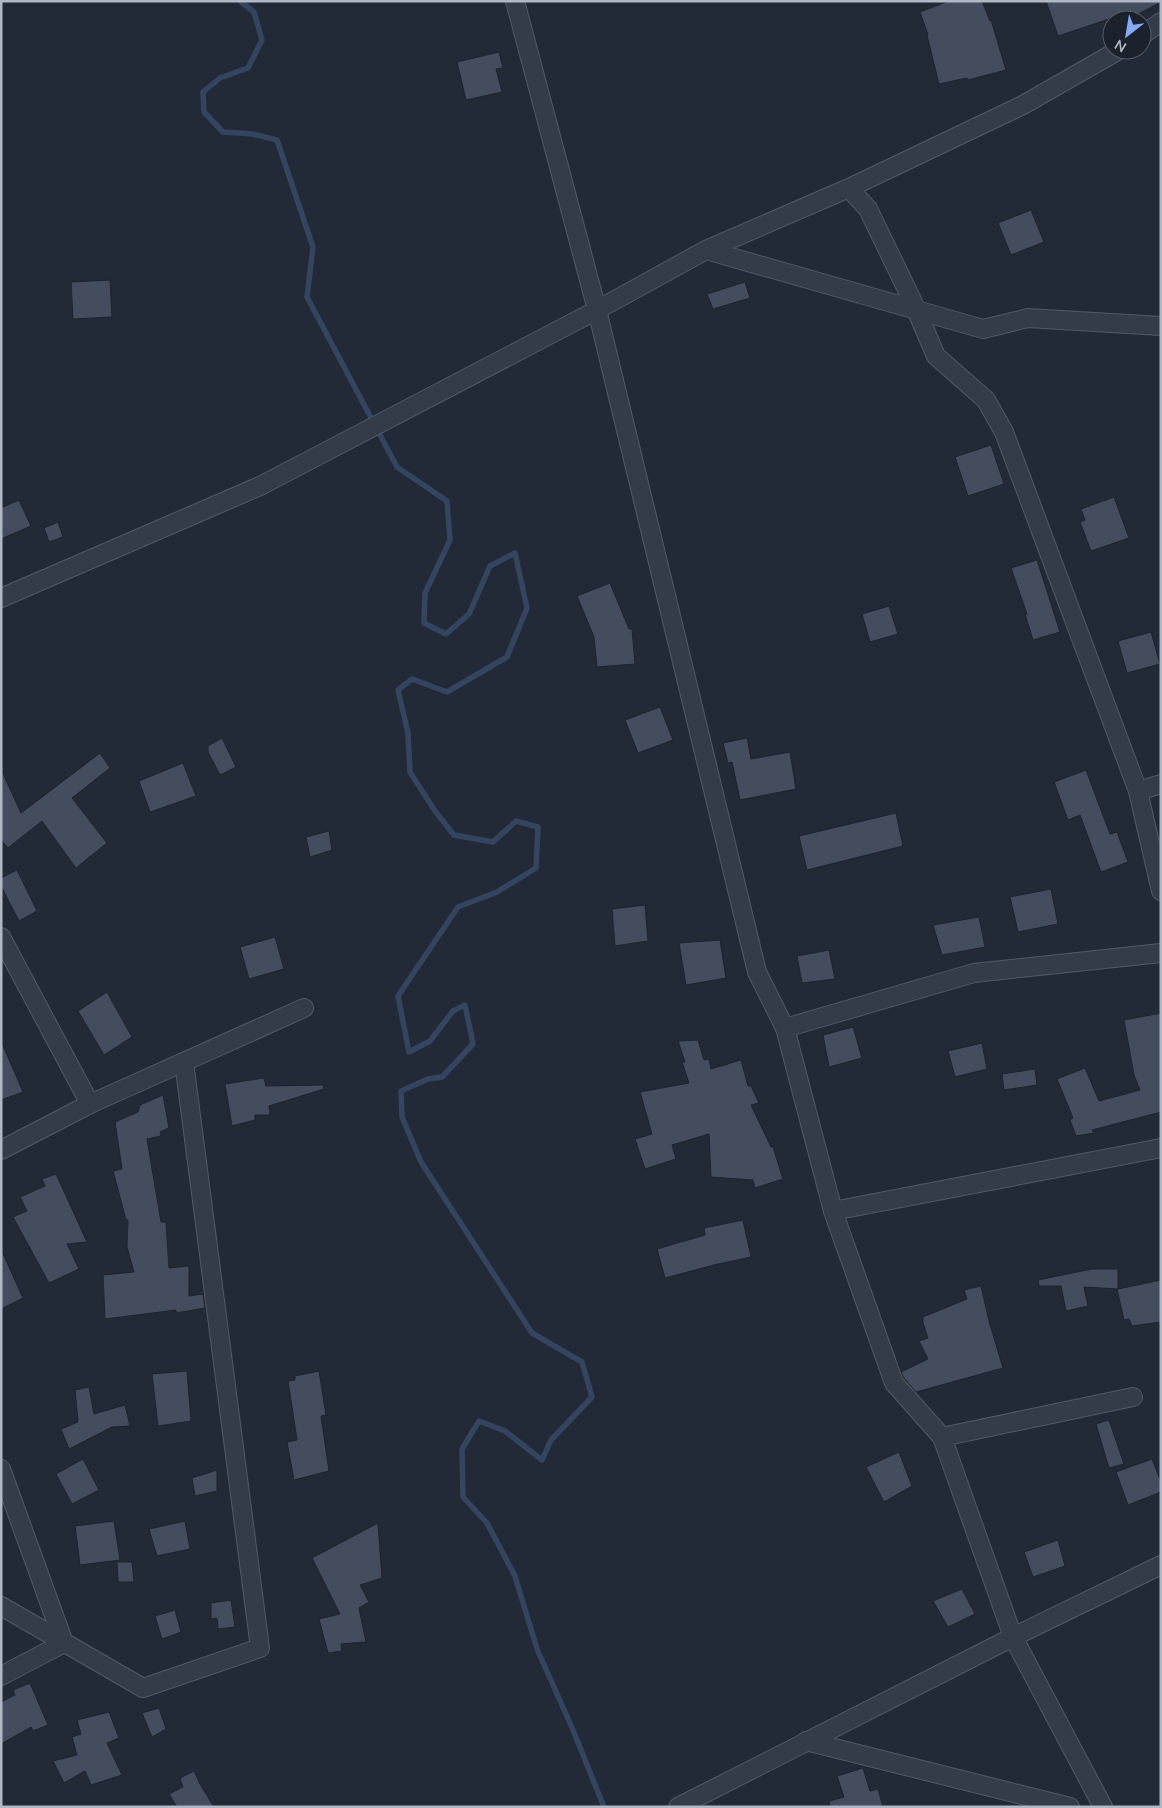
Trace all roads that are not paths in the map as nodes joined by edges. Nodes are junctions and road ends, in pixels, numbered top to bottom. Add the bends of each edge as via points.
1 (514, 1) edge
2 (1102, 60) edge
3 (849, 188) junction
4 (706, 250) junction
5 (916, 309) junction
6 (597, 310) junction
7 (1161, 326) edge
8 (1, 598) edge
9 (1161, 784) edge
10 (1138, 791) junction
11 (1161, 890) edge
12 (1, 937) edge
13 (1161, 953) edge
14 (304, 1008) dead end
15 (785, 1028) junction
16 (184, 1062) junction
17 (90, 1104) junction
18 (1161, 1148) edge
19 (1, 1150) edge
20 (833, 1212) junction
21 (1132, 1397) dead end
22 (942, 1437) junction
23 (1, 1469) edge
24 (1161, 1565) edge
25 (1, 1606) edge
26 (1013, 1637) junction
27 (64, 1643) junction
28 (1, 1676) edge
29 (806, 1741) junction
30 (678, 1807) edge
31 (1070, 1807) edge
32 (1103, 1807) edge

1 - 6 street
2 - 3 street via 1023,105
3 - 4 street
3 - 5 street via 868,209
4 - 5 street
4 - 6 street
5 - 7 street via 983,329 1028,318
5 - 10 street via 936,356 986,400 1004,432
6 - 8 street via 260,486
6 - 15 street via 757,972
9 - 10 street
10 - 11 street
12 - 17 street
13 - 15 street via 974,973
14 - 16 street
15 - 20 street
16 - 17 street
16 - 27 street via 260,1648 143,1688
17 - 19 street
18 - 20 street
20 - 22 street via 894,1383
21 - 22 street
22 - 26 street
23 - 27 street
24 - 26 street
25 - 27 street
26 - 29 street
26 - 32 street
27 - 28 street
29 - 30 street
29 - 31 street

